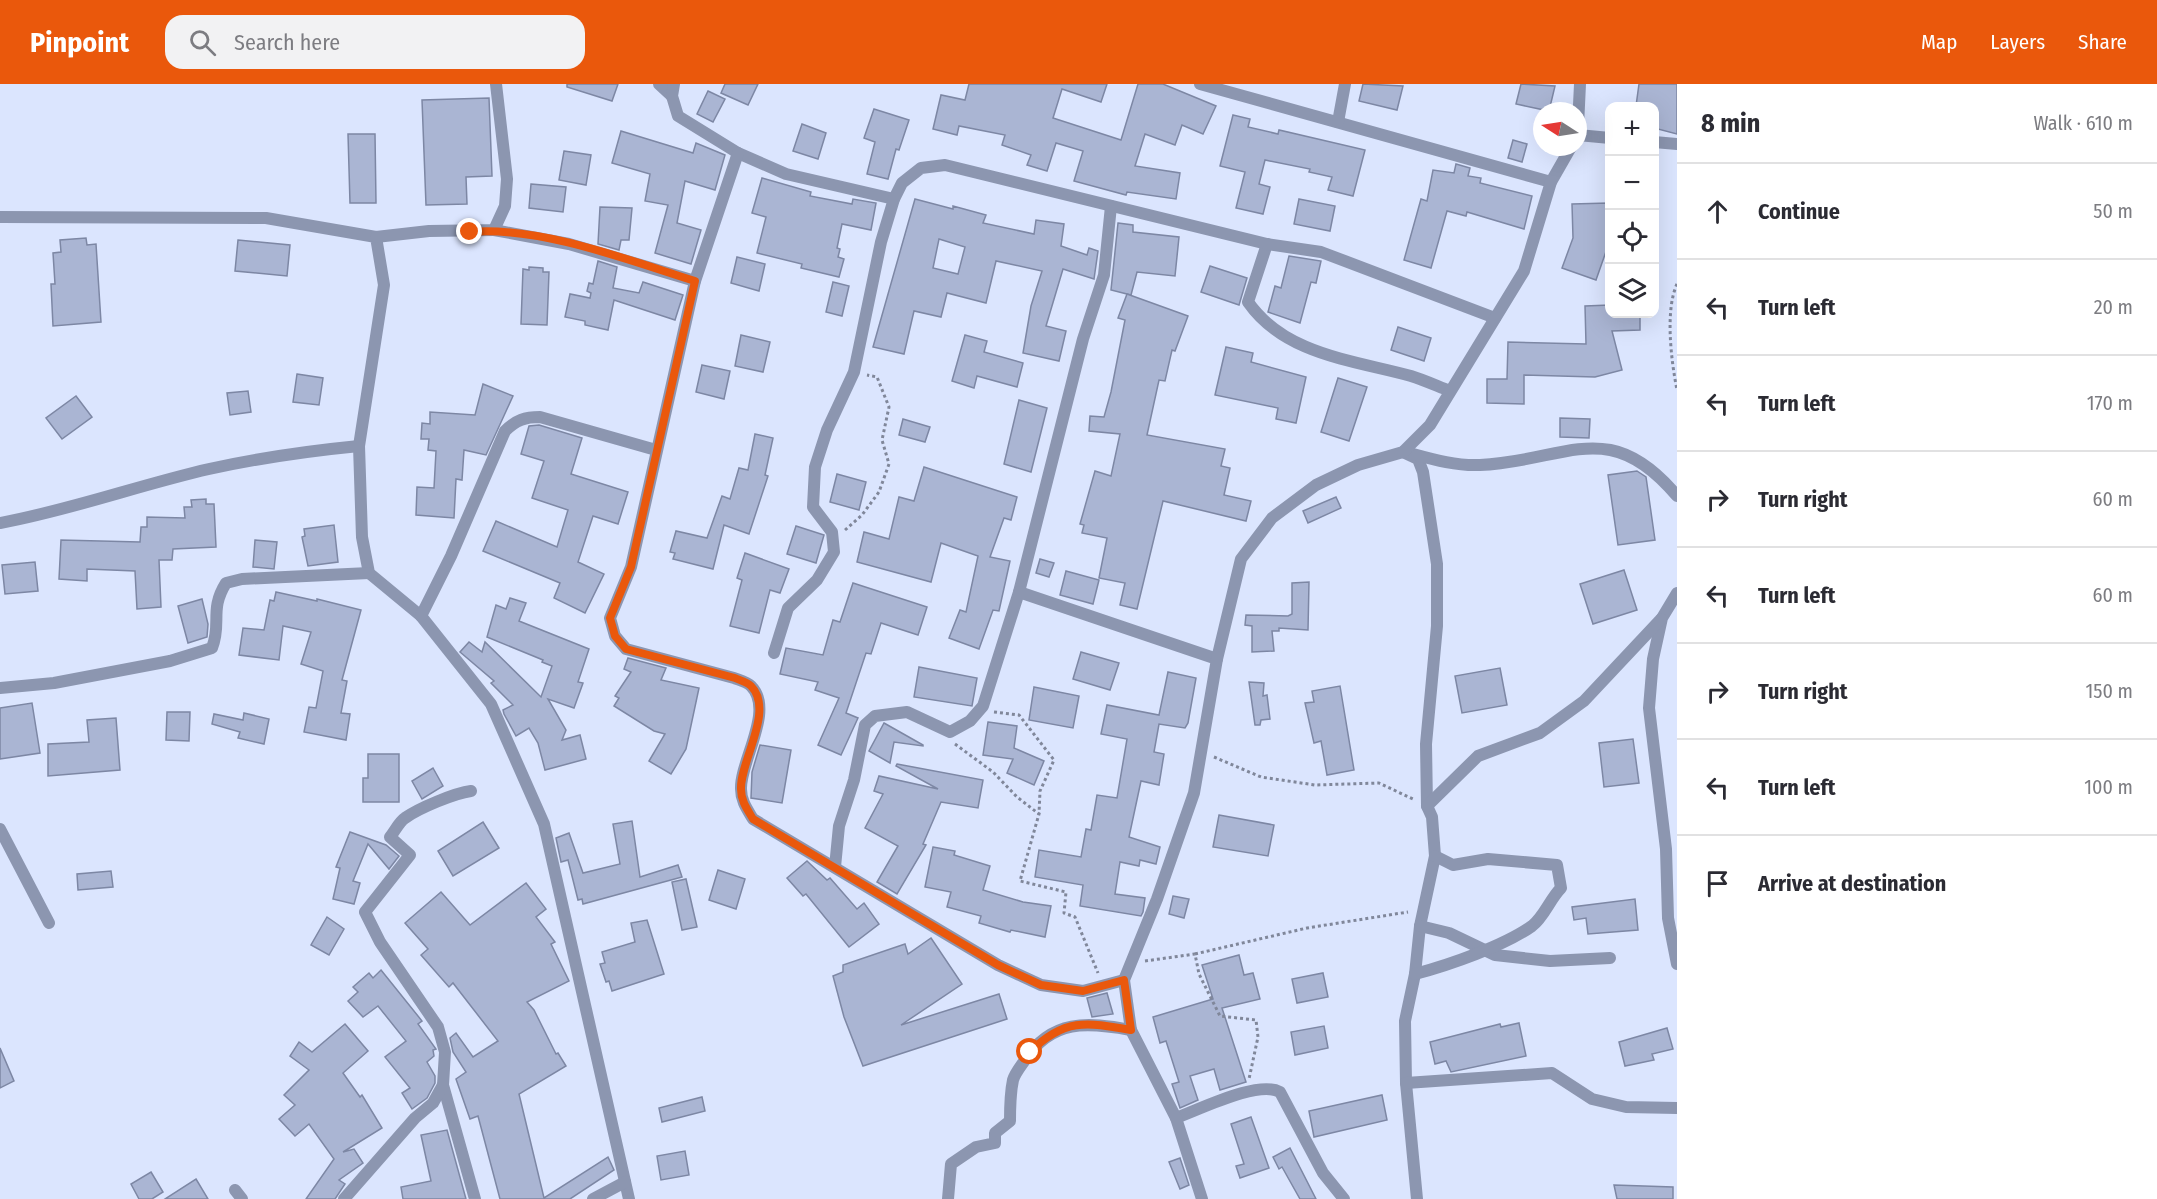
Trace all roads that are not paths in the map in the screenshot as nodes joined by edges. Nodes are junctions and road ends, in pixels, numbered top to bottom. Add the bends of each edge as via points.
1 (496, 84) edge
2 (658, 84) edge
3 (1200, 84) edge
4 (1345, 84) edge
5 (1580, 84) edge
6 (673, 90) edge
7 (1579, 102) edge
8 (1338, 122) junction
9 (1587, 136) edge
10 (1605, 138) edge
11 (1659, 142) edge
12 (1677, 144) edge
13 (738, 153) junction
14 (1566, 156) edge
15 (1551, 182) junction
16 (894, 199) junction
17 (1111, 206) junction
18 (0, 217) edge
19 (494, 230) junction
20 (376, 237) junction
21 (1267, 244) junction
22 (695, 281) junction
23 (1495, 318) junction
24 (1450, 391) junction
25 (359, 446) junction
26 (656, 450) junction
27 (1403, 452) junction
28 (1677, 496) edge
29 (0, 523) edge
30 (369, 573) junction
31 (1019, 592) junction
32 (1677, 593) edge
33 (421, 616) junction
34 (1662, 618) junction
35 (774, 653) dead end
36 (1217, 659) junction
37 (0, 688) edge
38 (471, 791) dead end
39 (1427, 806) junction
40 (0, 831) edge
41 (1436, 856) junction
42 (836, 867) junction
43 (49, 923) dead end
44 (1420, 926) junction
45 (1485, 950) junction
46 (1610, 958) dead end
47 (1677, 964) edge
48 (1415, 974) junction
49 (1124, 980) junction
50 (1131, 1030) junction
51 (1406, 1083) junction
52 (443, 1085) junction
53 (1677, 1108) edge
54 (1176, 1118) junction
55 (625, 1182) junction
56 (344, 1199) edge
57 (475, 1199) edge
58 (593, 1199) edge
59 (629, 1199) edge
60 (948, 1199) edge
61 (1202, 1199) edge
62 (1344, 1199) edge
63 (1418, 1199) edge

1 - 19 street via 507,179 505,206
2 - 6 street
3 - 8 street
4 - 8 street
5 - 7 street
6 - 13 street via 678,116
8 - 15 street
9 - 10 street
11 - 12 street
13 - 16 street via 786,174
13 - 22 street
14 - 15 street
15 - 23 street via 1524,271
16 - 17 street via 902,183 921,168 945,165
16 - 35 street via 854,372 815,467 813,507 832,532 834,552 818,580 788,608
17 - 21 street
17 - 31 street via 1104,275 1083,339
18 - 20 street via 266,218
19 - 20 street
19 - 22 street via 578,246
20 - 25 street via 384,285
21 - 23 street via 1321,252
21 - 24 street via 1248,302 1260,319 1283,337 1351,363 1412,377
22 - 26 street
23 - 24 street
24 - 27 street via 1430,425
25 - 29 street via 286,453 208,469 50,514
25 - 30 street via 362,537
26 - 33 street via 540,417 524,417 512,423
26 - 42 street via 631,567 610,618 615,636 626,649 735,678 751,686 759,700 759,717 740,787 743,804 753,819
27 - 28 street via 1479,465 1593,448 1618,450 1638,459
27 - 36 street via 1358,465 1316,485 1272,518 1241,559
27 - 39 street via 1418,459 1423,472 1437,564 1437,626 1426,744
30 - 33 street
30 - 37 street via 226,583 217,598 218,635 212,648 135,668
31 - 36 street
31 - 42 street via 983,706 970,721 950,732 907,712 875,716 865,725 854,780 839,826
32 - 34 street
33 - 55 street via 491,704 544,824
34 - 39 street via 1584,701 1540,733 1479,756
34 - 47 street via 1653,658 1649,708 1665,849 1668,918
36 - 49 street via 1194,793
38 - 52 street via 450,794 404,818 390,837 410,855 365,912 380,942 438,1027 445,1052
39 - 41 street
40 - 43 street
41 - 44 street
41 - 45 street via 1453,865 1488,859 1557,865 1561,888 1534,925
42 - 49 street via 998,965 1041,985 1083,991
44 - 45 street via 1449,933
44 - 48 street
45 - 46 street via 1495,955 1550,961
45 - 48 street
48 - 51 street via 1405,1021
49 - 50 street
50 - 54 street
50 - 60 street via 1074,1025 1049,1033 1030,1052 1014,1077 1010,1121 995,1133 994,1143 976,1148 951,1164
51 - 53 street via 1552,1074 1592,1100 1626,1107
51 - 63 street
52 - 56 street via 433,1103
52 - 57 street
54 - 61 street
54 - 62 street via 1249,1089 1271,1087 1280,1092 1323,1173
55 - 58 street
55 - 59 street

